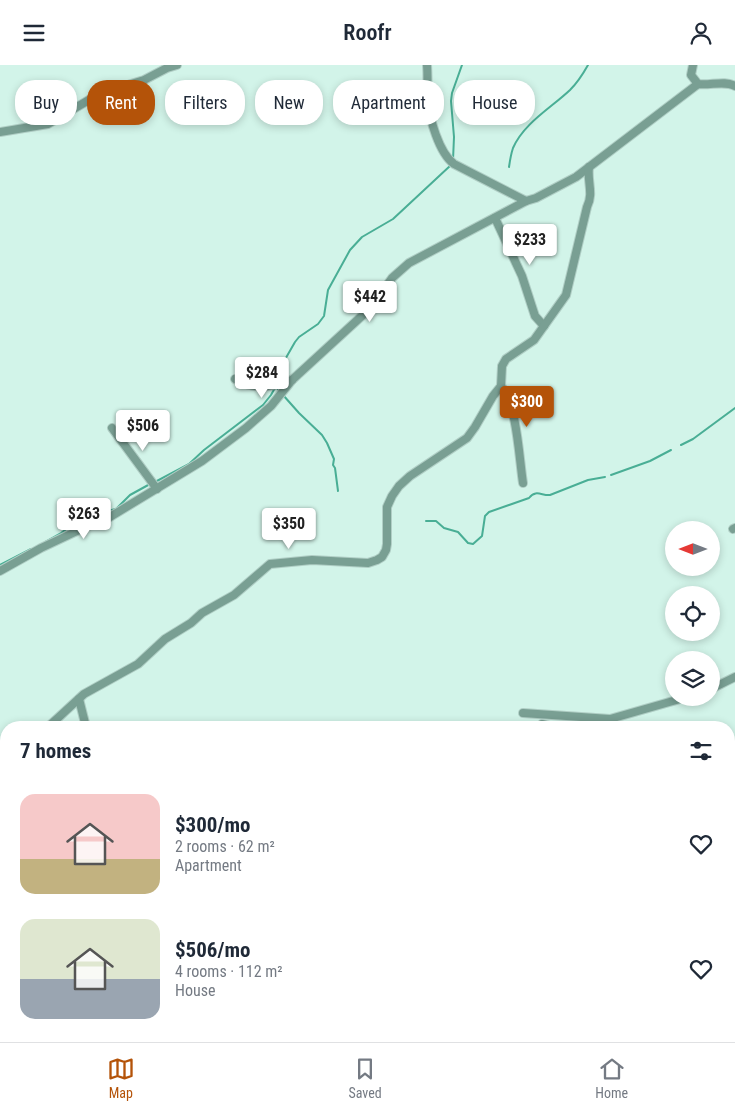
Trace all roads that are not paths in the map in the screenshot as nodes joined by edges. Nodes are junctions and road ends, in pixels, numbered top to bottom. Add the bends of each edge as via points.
1 (177, 65) edge
2 (427, 65) edge
3 (692, 65) edge
4 (698, 84) junction
5 (735, 86) edge
6 (0, 131) edge
7 (589, 167) junction
8 (526, 201) junction
9 (495, 218) junction
10 (544, 326) junction
11 (235, 379) dead end
12 (292, 380) junction
13 (501, 386) junction
14 (112, 428) dead end
15 (523, 483) dead end
16 (157, 489) junction
17 (0, 571) edge
18 (735, 677) edge
19 (720, 684) edge
20 (79, 699) junction
21 (665, 703) edge
22 (523, 713) dead end
23 (55, 721) edge
24 (84, 721) edge

1 - 6 street via 144,80 99,94 48,124
2 - 8 street via 428,101 445,155 454,164
3 - 4 street via 691,75
4 - 5 street
4 - 7 street
7 - 8 street via 576,177
7 - 10 street via 591,198 566,295
8 - 9 street
9 - 10 street via 522,276 535,316
9 - 12 street via 410,263 392,278 364,314
10 - 13 street via 534,341 506,359 502,366
11 - 12 street via 247,386 261,387
12 - 16 street via 271,406 246,428
13 - 15 street via 512,414
13 - 20 street via 466,438 399,486 387,507 386,550 377,560 368,563 312,561 270,564 234,595 166,639 138,664
14 - 16 street
16 - 17 street via 100,523 41,548
18 - 19 street
20 - 23 street
20 - 24 street
21 - 22 street via 610,719

